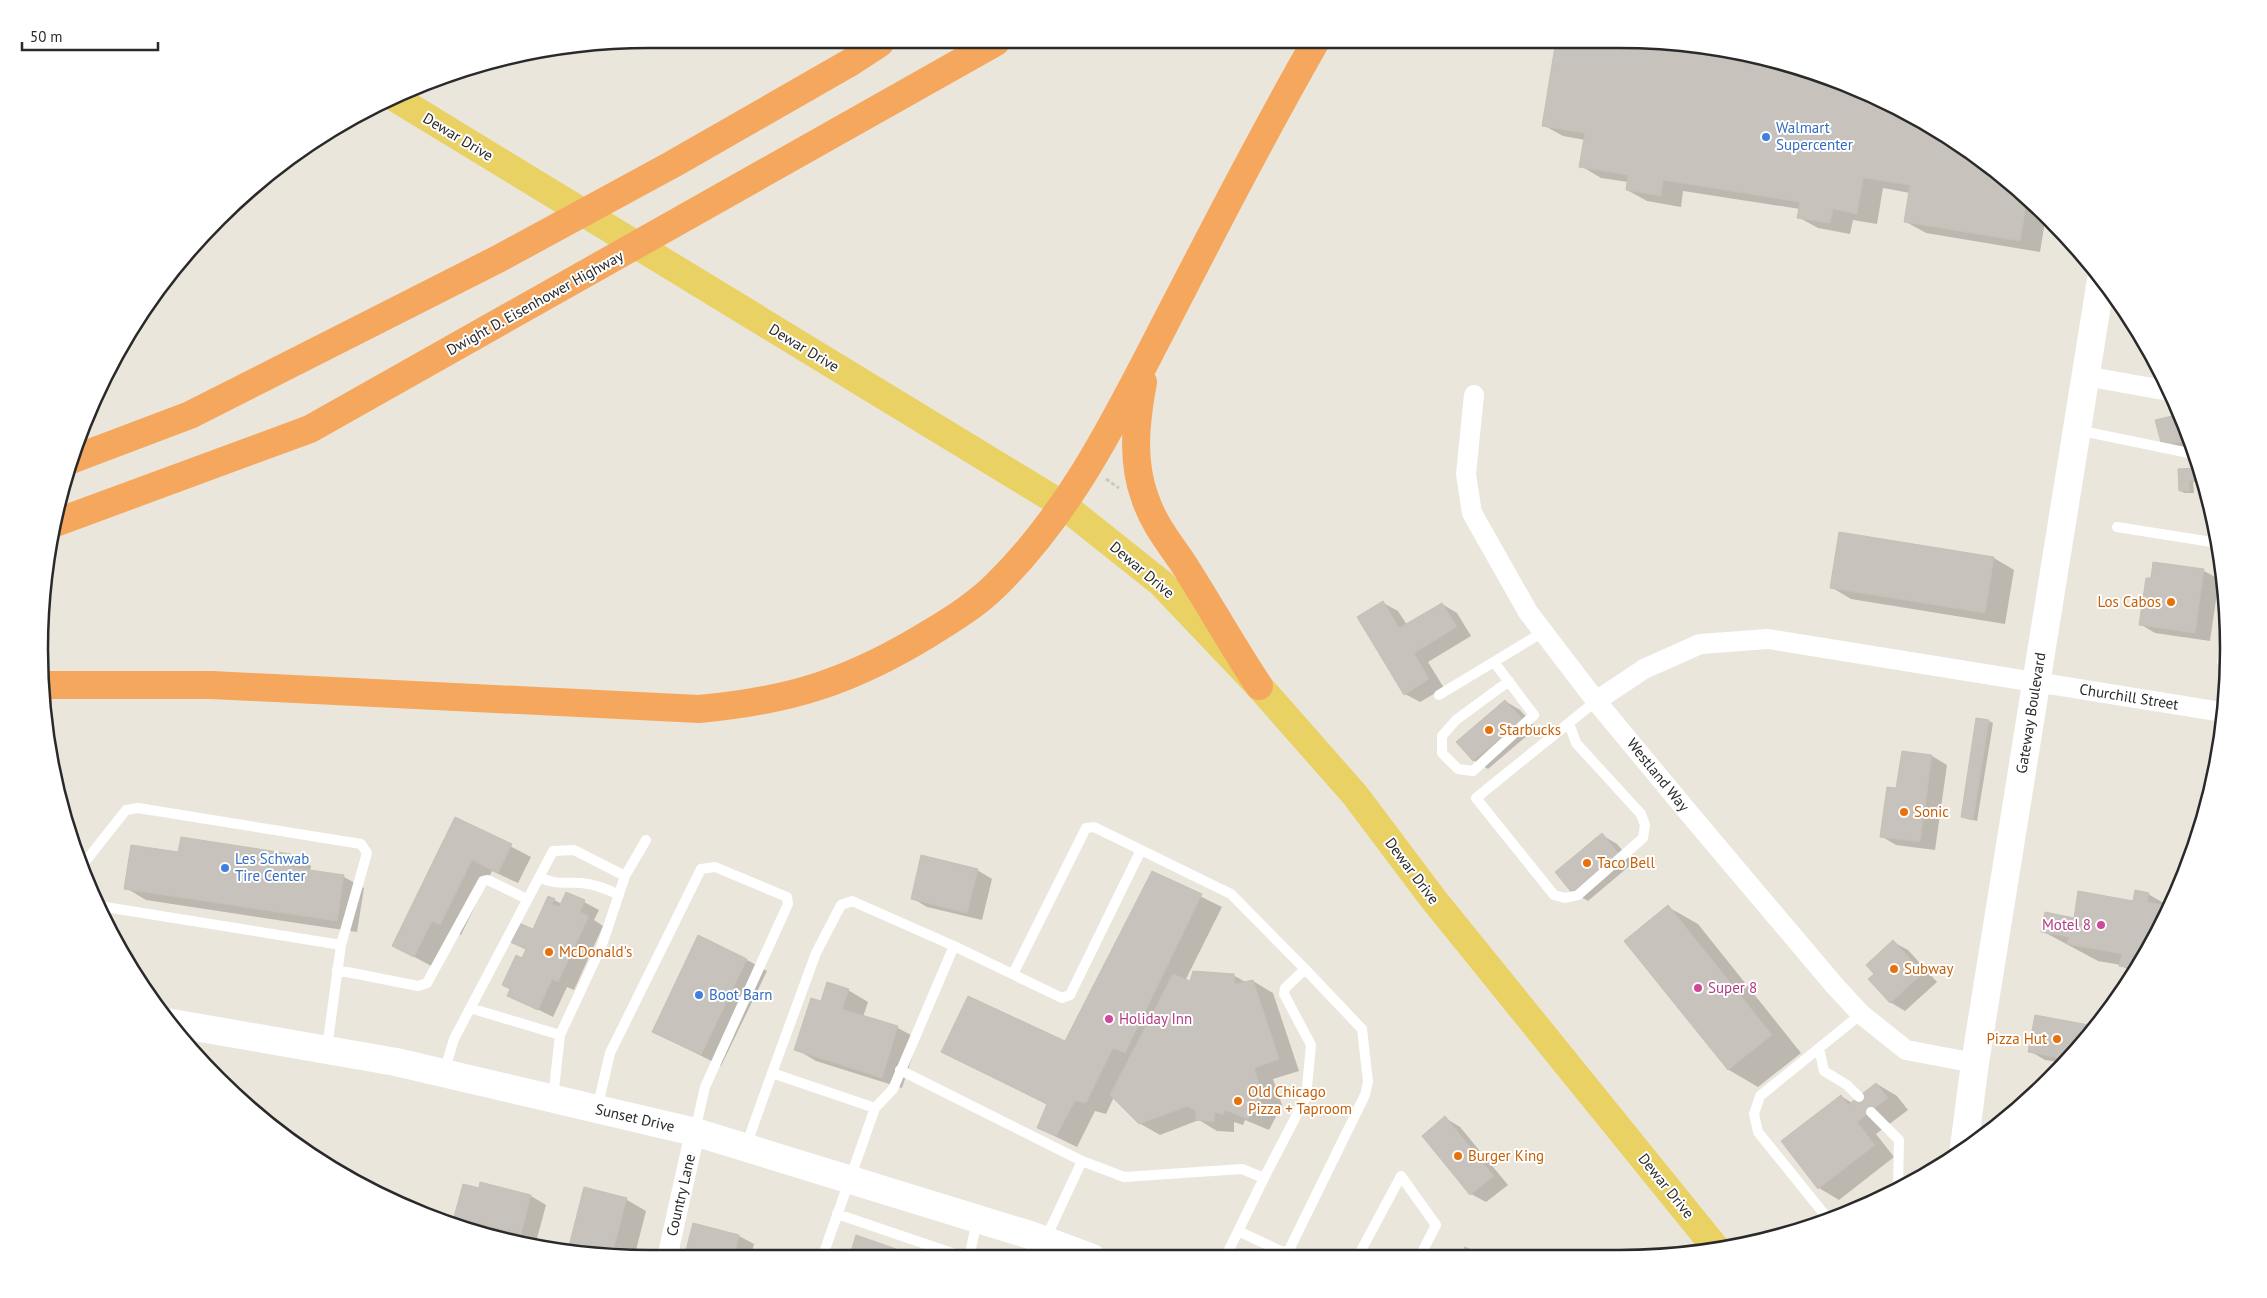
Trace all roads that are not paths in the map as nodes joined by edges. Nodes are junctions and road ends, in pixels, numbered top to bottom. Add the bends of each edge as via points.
1 (872, 48) edge
2 (985, 48) edge
3 (1312, 48) edge
4 (401, 101) edge
5 (2099, 289) edge
6 (1147, 359) junction
7 (2085, 376) junction
8 (2160, 390) edge
9 (1474, 395) dead end
10 (2076, 430) junction
11 (2187, 453) edge
12 (79, 457) edge
13 (1063, 505) junction
14 (62, 521) edge
15 (2117, 527) dead end
16 (2210, 543) edge
17 (1543, 632) junction
18 (1494, 662) junction
19 (1509, 681) junction
20 (2036, 681) junction
21 (49, 685) edge
22 (1259, 686) junction
23 (1439, 695) dead end
24 (1596, 701) junction
25 (2216, 711) edge
26 (1569, 723) junction
27 (646, 840) dead end
28 (1141, 850) junction
29 (86, 861) edge
30 (625, 876) junction
31 (539, 877) junction
32 (619, 895) junction
33 (527, 899) junction
34 (106, 907) edge
35 (341, 945) junction
36 (954, 946) junction
37 (1305, 969) junction
38 (337, 970) junction
39 (1013, 974) junction
40 (470, 1008) junction
41 (1861, 1014) junction
42 (179, 1024) edge
43 (560, 1035) junction
44 (1819, 1048) junction
45 (327, 1049) junction
46 (1975, 1063) junction
47 (900, 1070) junction
48 (772, 1072) junction
49 (444, 1073) junction
50 (1859, 1097) dead end
51 (553, 1099) junction
52 (875, 1108) junction
53 (597, 1109) junction
54 (1871, 1112) dead end
55 (695, 1132) junction
56 (1965, 1140) edge
57 (746, 1148) junction
58 (1082, 1161) junction
59 (1264, 1178) junction
60 (849, 1180) junction
61 (1898, 1181) edge
62 (837, 1214) junction
63 (1824, 1214) edge
64 (977, 1219) junction
65 (1238, 1231) junction
66 (1044, 1240) junction
67 (1712, 1243) edge
68 (669, 1250) edge
69 (825, 1250) edge
70 (944, 1250) edge
71 (970, 1250) edge
72 (1068, 1250) edge
73 (1228, 1250) edge
74 (1279, 1250) edge
75 (1289, 1250) edge
76 (1361, 1250) edge
77 (1423, 1250) edge

1 - 12 highway via 673,164 498,259 190,415
2 - 14 highway, Dwight D. Eisenhower Highway via 310,429
3 - 6 highway via 1260,138
4 - 13 main road, Dewar Drive
5 - 7 street, Gateway Boulevard
6 - 13 highway
6 - 22 highway via 1135,423 1136,459 1144,497 1158,528
7 - 8 street
7 - 10 street, Gateway Boulevard
9 - 17 street, Westland Way via 1466,474 1472,513 1528,612
10 - 11 lane
10 - 20 street, Gateway Boulevard
13 - 21 highway via 1022,558 961,614 901,651 848,677 795,695 755,704 699,710 212,686
13 - 22 main road, Dewar Drive via 1161,583
15 - 16 lane
17 - 18 lane
17 - 24 street, Westland Way
18 - 19 lane
18 - 23 lane
19 - 19 lane via 1456,720 1442,736 1442,753 1462,771 1473,771 1534,715
20 - 24 street, Churchill Street via 1768,639 1730,640 1700,644 1672,654
20 - 25 street, Churchill Street
20 - 46 street, Gateway Boulevard
22 - 67 main road, Dewar Drive via 1354,795 1434,900
24 - 26 lane
24 - 41 street, Westland Way
26 - 26 lane via 1476,798 1554,895 1565,898 1578,895 1643,838 1645,825 1641,814 1576,743
27 - 30 lane
28 - 37 lane via 1231,894
28 - 39 lane via 1094,827 1086,828
28 - 39 lane via 1070,996 1062,998
29 - 35 lane via 126,810 138,808 361,844 368,853
30 - 31 lane via 574,850 553,851
30 - 32 lane
31 - 32 lane via 551,884 598,885
31 - 33 lane
32 - 43 lane via 602,945
33 - 38 lane via 488,880 483,881 427,984 418,986
33 - 40 lane
34 - 35 lane
35 - 38 lane
36 - 39 lane
36 - 47 lane
36 - 48 lane via 852,901 841,905 816,953
37 - 59 lane via 1285,988 1284,994 1311,1045 1306,1097
37 - 75 lane via 1362,1029 1368,1082 1366,1095
38 - 45 lane
40 - 43 lane
40 - 49 lane via 454,1039
41 - 44 lane
41 - 46 street, Westland Way via 1906,1050
42 - 45 street, Sunset Drive
43 - 51 lane
44 - 50 lane via 1824,1071 1848,1085
44 - 63 lane via 1760,1096 1754,1114 1758,1132
45 - 49 street, Sunset Drive
46 - 56 street, Gateway Boulevard
47 - 52 lane via 893,1089
47 - 58 lane
48 - 52 lane
48 - 57 lane
49 - 51 street, Sunset Drive
51 - 53 street, Sunset Drive
52 - 60 lane
53 - 55 street, Sunset Drive
53 - 55 lane via 610,1053 701,869 714,867 787,898 788,904 705,1087
54 - 61 lane via 1899,1140
55 - 57 street, Sunset Drive
55 - 68 street, Country Lane
57 - 60 street, Sunset Drive
58 - 59 lane via 1124,1177 1242,1169
58 - 66 lane
59 - 65 lane
60 - 62 lane
60 - 64 street, Sunset Drive
62 - 69 lane
62 - 70 lane
64 - 66 street, Sunset Drive
64 - 71 lane
65 - 73 lane
65 - 74 lane
66 - 72 street, Sunset Drive
76 - 77 lane via 1401,1176 1436,1225

